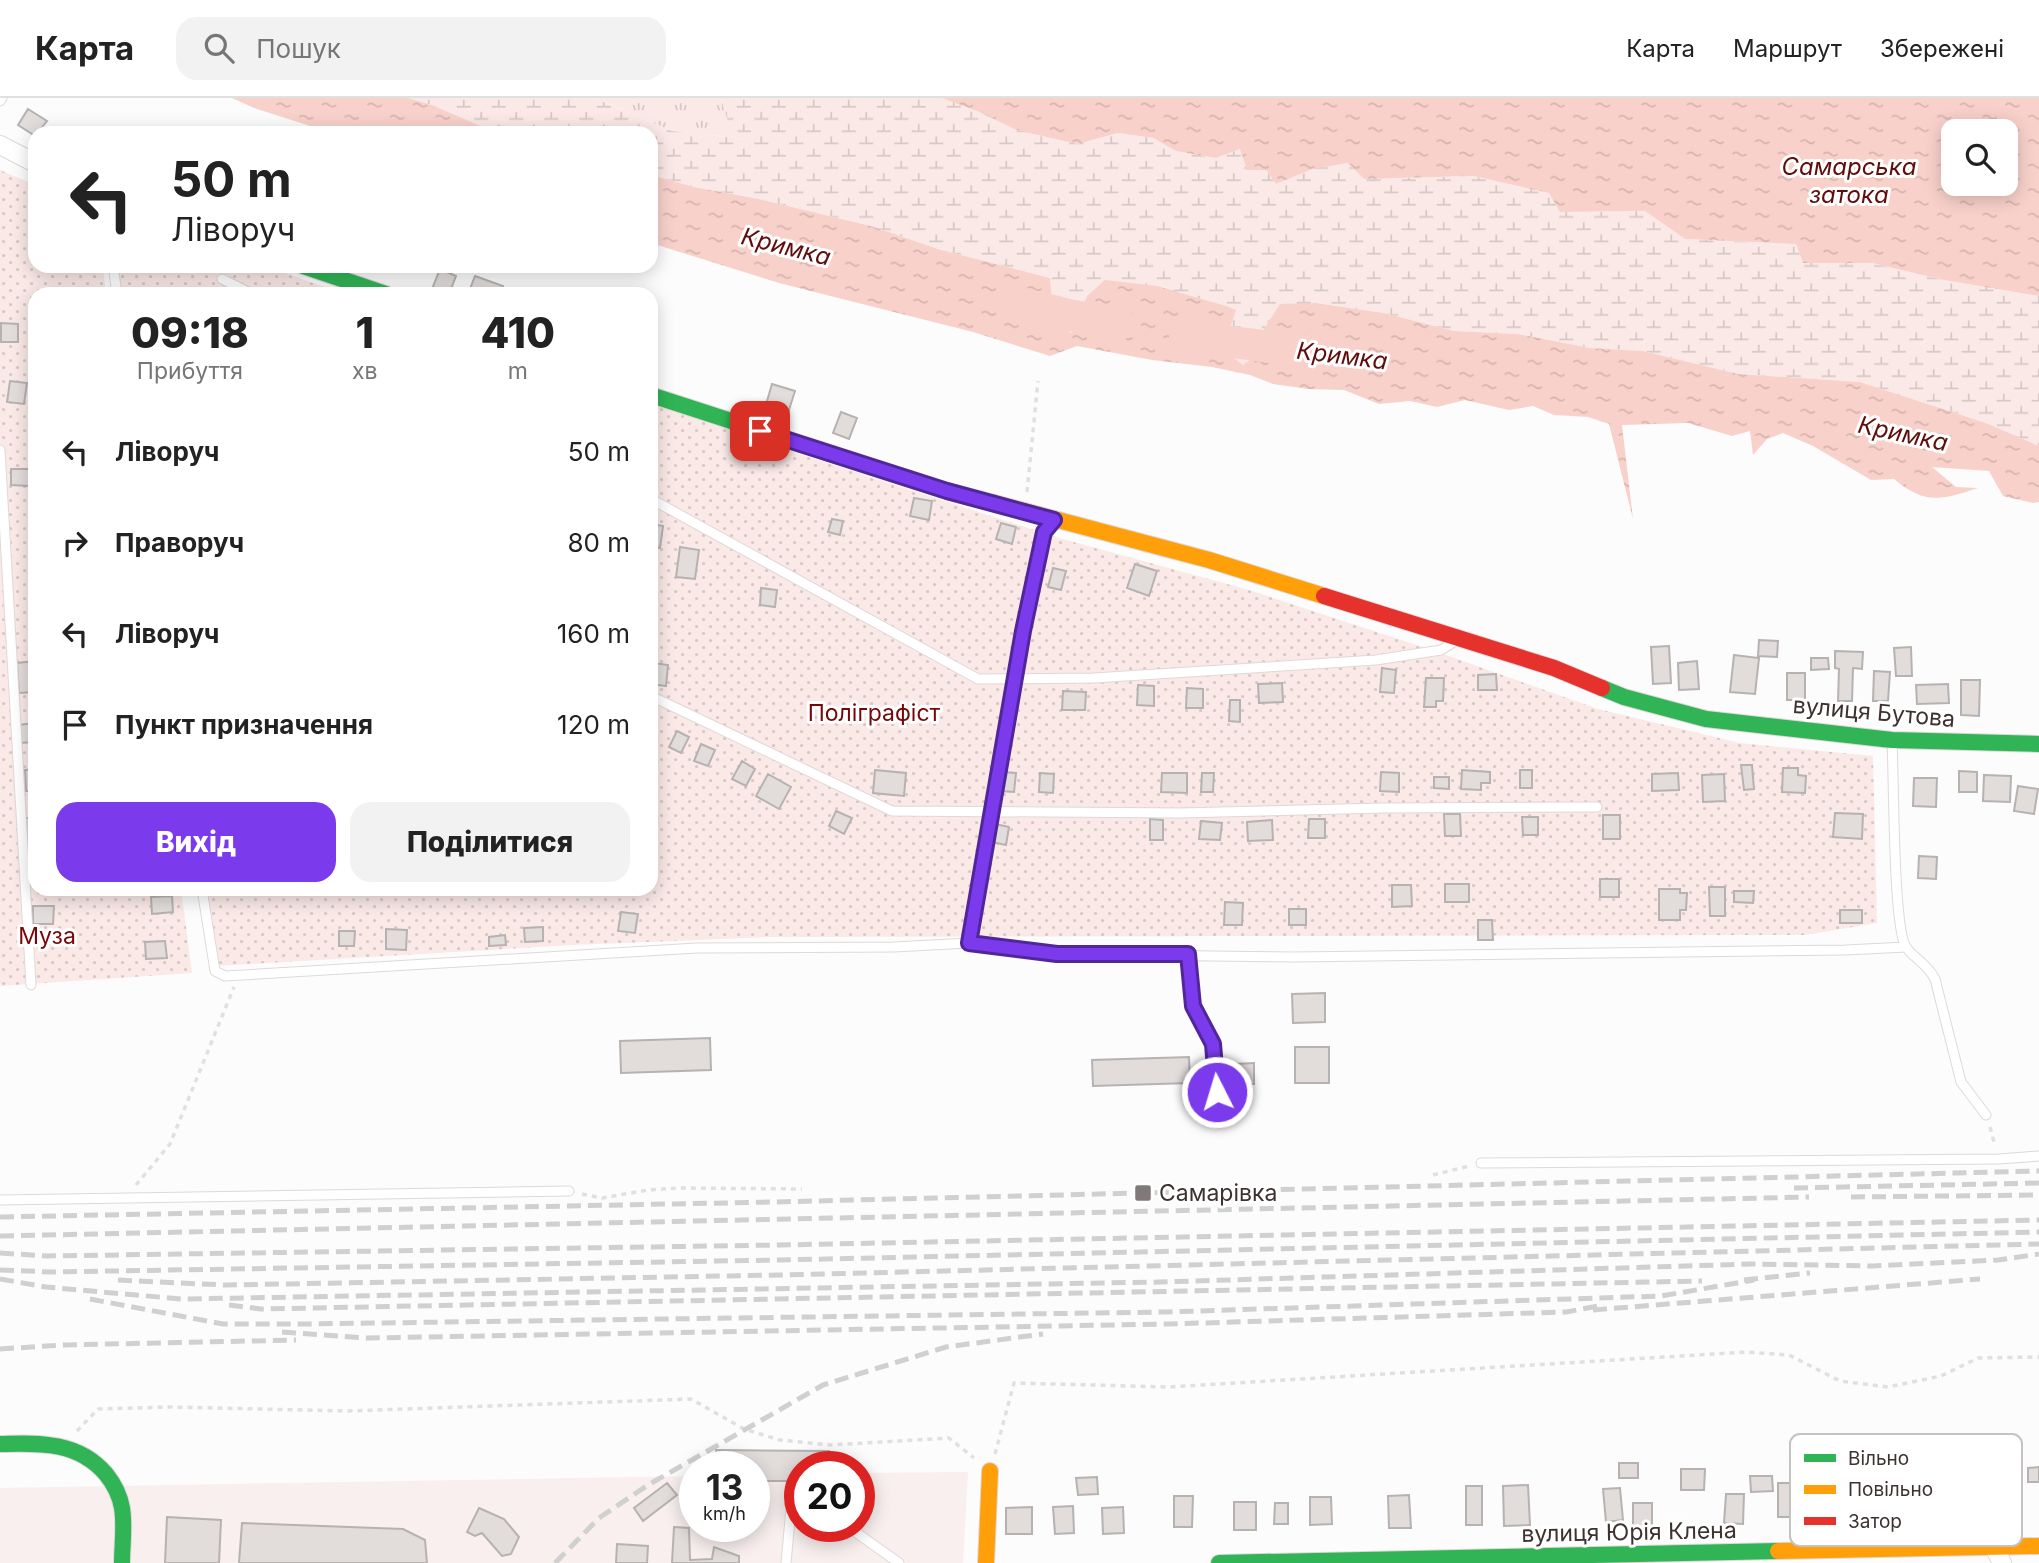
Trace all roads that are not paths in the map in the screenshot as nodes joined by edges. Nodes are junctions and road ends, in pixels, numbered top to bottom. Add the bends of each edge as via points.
1 (1, 149) edge
2 (28, 160) edge
3 (324, 273) edge
4 (222, 279) dead end
5 (238, 287) edge
6 (365, 287) edge
7 (658, 397) edge
8 (0, 450) edge
9 (658, 503) edge
10 (1054, 520) junction
11 (1459, 639) junction
12 (1015, 679) junction
13 (658, 699) edge
14 (1892, 740) junction
15 (2039, 744) edge
16 (1597, 807) dead end
17 (991, 813) junction
18 (203, 896) edge
19 (969, 943) junction
20 (1906, 947) junction
21 (1188, 954) junction
22 (31, 985) dead end
23 (1217, 1092) dead end
24 (1986, 1115) road end
25 (2039, 1156) edge
26 (1481, 1163) road end
27 (569, 1191) road end
28 (0, 1200) edge
29 (0, 1444) edge
30 (990, 1471) road end
31 (788, 1542) edge
32 (869, 1542) edge
33 (2039, 1546) edge
34 (1998, 1555) edge
35 (1496, 1560) edge
36 (122, 1563) edge
37 (786, 1563) edge
38 (899, 1563) edge
39 (986, 1563) edge
40 (1219, 1563) edge

1 - 2 street
3 - 6 street
4 - 5 lane
7 - 10 street, вулиця Бутова via 947,491
8 - 22 lane
9 - 12 lane via 978,679
10 - 11 street, вулиця Бутова via 1209,560
10 - 12 lane via 1044,532
11 - 12 lane via 1441,650 1376,660
11 - 14 street, вулиця Бутова via 1554,668 1625,697 1706,719
12 - 17 lane
13 - 17 lane via 892,811
14 - 15 street, вулиця Бутова
14 - 20 lane via 1899,916
16 - 17 lane
17 - 19 lane
18 - 19 lane via 215,971 225,976 697,948
19 - 21 lane via 1057,954
20 - 21 lane via 1446,956
20 - 24 lane via 1928,966 1935,979 1961,1082
21 - 23 lane via 1193,1006 1213,1044
25 - 26 lane
27 - 28 lane
29 - 36 street via 64,1446 83,1452 106,1473 117,1489 121,1508
30 - 39 street
31 - 37 lane
32 - 38 lane
33 - 34 street, вулиця Юрія Клена
34 - 35 street, вулиця Юрія Клена
35 - 40 street, вулиця Юрія Клена

